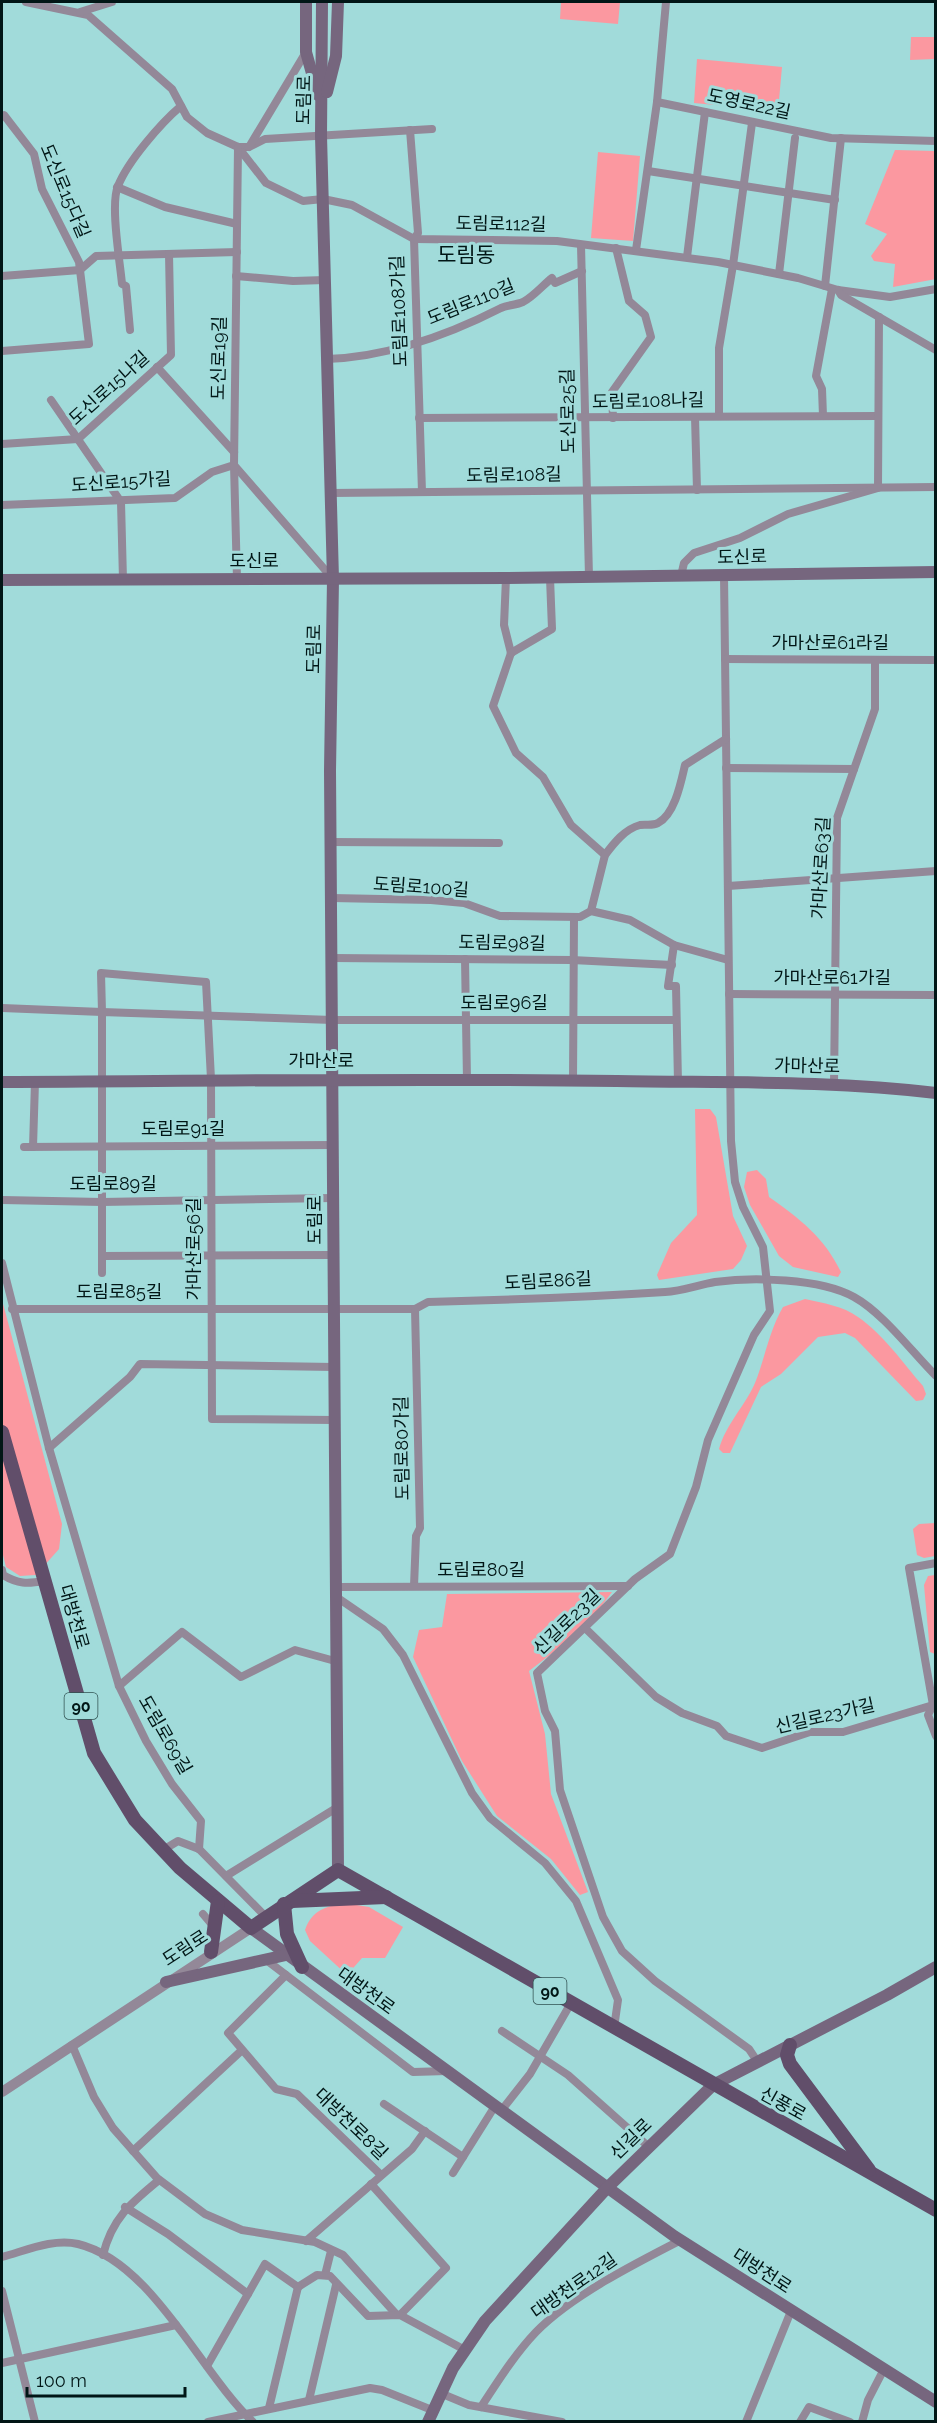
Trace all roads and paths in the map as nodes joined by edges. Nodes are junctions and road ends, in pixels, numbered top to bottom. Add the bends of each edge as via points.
1 (26, 2) edge
2 (111, 2) edge
3 (306, 2) edge
4 (322, 2) edge
5 (338, 2) edge
6 (666, 2) edge
7 (79, 12) junction
8 (306, 52) junction
9 (657, 102) junction
10 (182, 106) junction
11 (323, 111) junction
12 (705, 112) junction
13 (2, 116) edge
14 (752, 123) junction
15 (432, 129) dead end
16 (410, 130) junction
17 (321, 136) junction
18 (795, 138) dead end
19 (841, 138) junction
20 (936, 141) edge
21 (238, 147) junction
22 (249, 147) junction
23 (648, 171) junction
24 (697, 178) junction
25 (744, 185) junction
26 (117, 187) junction
27 (789, 192) junction
28 (323, 199) junction
29 (835, 200) junction
30 (237, 224) junction
31 (414, 239) junction
32 (581, 244) junction
33 (616, 248) junction
34 (636, 250) junction
35 (237, 252) junction
36 (169, 254) junction
37 (120, 255) junction
38 (687, 257) junction
39 (733, 265) junction
40 (80, 270) junction
41 (582, 271) junction
42 (779, 274) junction
43 (2, 276) edge
44 (236, 276) junction
45 (326, 280) junction
46 (832, 288) junction
47 (936, 289) edge
48 (879, 316) junction
49 (130, 330) dead end
50 (417, 342) junction
51 (936, 350) edge
52 (2, 351) edge
53 (327, 358) junction
54 (157, 368) junction
55 (51, 400) dead end
56 (719, 416) junction
57 (823, 416) junction
58 (878, 416) junction
59 (695, 417) junction
60 (419, 418) junction
61 (585, 418) junction
62 (613, 418) junction
63 (78, 439) junction
64 (2, 444) edge
65 (234, 452) junction
66 (234, 465) junction
67 (936, 487) edge
68 (878, 488) junction
69 (697, 490) junction
70 (587, 491) junction
71 (422, 492) junction
72 (331, 493) junction
73 (121, 502) junction
74 (2, 505) edge
75 (936, 572) edge
76 (724, 575) junction
77 (681, 576) junction
78 (589, 577) junction
79 (506, 578) junction
80 (550, 578) junction
81 (237, 579) junction
82 (333, 579) junction
83 (2, 580) edge
84 (123, 580) junction
85 (511, 653) junction
86 (725, 659) junction
87 (875, 660) junction
88 (936, 660) edge
89 (726, 739) junction
90 (726, 768) junction
91 (854, 769) junction
92 (331, 842) junction
93 (499, 843) dead end
94 (605, 855) junction
95 (936, 871) edge
96 (835, 879) junction
97 (728, 886) junction
98 (332, 898) junction
99 (591, 911) junction
100 (574, 918) junction
101 (674, 945) junction
102 (332, 958) junction
103 (465, 959) junction
104 (572, 960) junction
105 (728, 960) junction
106 (672, 965) junction
107 (834, 993) junction
108 (729, 994) junction
109 (936, 995) edge
110 (2, 1008) edge
111 (102, 1012) junction
112 (207, 1016) junction
113 (332, 1020) junction
114 (466, 1020) junction
115 (572, 1020) junction
116 (676, 1020) junction
117 (211, 1079) junction
118 (333, 1079) junction
119 (467, 1080) junction
120 (102, 1081) junction
121 (573, 1081) junction
122 (2, 1082) edge
123 (35, 1082) junction
124 (678, 1082) junction
125 (730, 1083) junction
126 (834, 1085) junction
127 (936, 1093) edge
128 (333, 1145) junction
129 (102, 1146) junction
130 (211, 1146) junction
131 (333, 1198) junction
132 (2, 1200) edge
133 (210, 1200) junction
134 (102, 1202) junction
135 (210, 1254) junction
136 (333, 1255) junction
137 (102, 1256) junction
138 (2, 1263) edge
139 (102, 1273) dead end
140 (765, 1280) junction
141 (334, 1307) junction
142 (12, 1309) junction
143 (211, 1309) junction
144 (415, 1309) junction
145 (211, 1365) junction
146 (334, 1367) junction
147 (936, 1376) edge
148 (334, 1420) junction
149 (2, 1432) edge
150 (49, 1448) junction
151 (936, 1563) edge
152 (2, 1570) edge
153 (45, 1581) junction
154 (414, 1586) junction
155 (628, 1586) junction
156 (335, 1592) junction
157 (585, 1628) junction
158 (335, 1661) junction
159 (119, 1686) junction
160 (933, 1705) junction
161 (936, 1736) edge
162 (338, 1808) junction
163 (199, 1849) junction
164 (163, 1850) junction
165 (338, 1870) junction
166 (226, 1876) junction
167 (388, 1897) junction
168 (218, 1901) junction
169 (287, 1902) junction
170 (203, 1914) dead end
171 (266, 1917) junction
172 (250, 1928) junction
173 (207, 1954) junction
174 (286, 1955) junction
175 (265, 1959) junction
176 (302, 1967) junction
177 (936, 1967) edge
178 (286, 1976) junction
179 (166, 1982) junction
180 (571, 2003) junction
181 (614, 2028) junction
182 (502, 2031) dead end
183 (790, 2044) junction
184 (72, 2045) junction
185 (241, 2051) junction
186 (541, 2055) junction
187 (757, 2061) junction
188 (447, 2071) junction
189 (713, 2085) junction
190 (2, 2092) edge
191 (384, 2104) dead end
192 (498, 2109) junction
193 (425, 2131) junction
194 (649, 2147) junction
195 (133, 2151) junction
196 (463, 2157) junction
197 (453, 2173) dead end
198 (872, 2174) junction
199 (381, 2175) junction
200 (159, 2180) junction
201 (371, 2184) junction
202 (608, 2187) junction
203 (125, 2207) junction
204 (936, 2210) edge
205 (681, 2240) junction
206 (306, 2241) junction
207 (331, 2251) junction
208 (103, 2255) junction
209 (2, 2257) edge
210 (325, 2275) junction
211 (336, 2285) junction
212 (298, 2287) junction
213 (2, 2291) edge
214 (248, 2294) junction
215 (791, 2311) junction
216 (400, 2315) junction
217 (176, 2325) junction
218 (465, 2350) junction
219 (19, 2359) junction
220 (2, 2363) edge
221 (207, 2366) junction
222 (884, 2369) junction
223 (440, 2393) junction
224 (309, 2400) junction
225 (936, 2402) edge
226 (481, 2407) junction
227 (269, 2408) junction
228 (245, 2414) junction
229 (430, 2416) edge
230 (843, 2420) edge
231 (35, 2421) edge
232 (208, 2421) edge
233 (253, 2421) edge
234 (562, 2421) edge
235 (746, 2421) edge
236 (800, 2421) edge
237 (862, 2421) edge

1 - 7 street
2 - 7 street
3 - 8 main road
4 - 11 main road, 도림로
5 - 11 main road via 336,56
6 - 9 street
7 - 10 street via 88,15 150,68 172,89
8 - 11 main road
8 - 22 street
9 - 12 street, 도영로22길
9 - 23 street
10 - 21 street via 187,117 207,134
10 - 26 street via 158,126
11 - 17 main road, 도림로
12 - 14 street, 도영로22길
12 - 24 street
13 - 40 street, 도신로15다길 via 34,154 42,189 80,262
14 - 19 street, 도영로22길
14 - 25 street
15 - 16 street
16 - 17 street
16 - 31 street, 도림로108가길 via 418,233
17 - 22 street via 265,139
17 - 28 main road, 도림로
18 - 27 street
19 - 20 street, 도영로22길
19 - 29 street
21 - 22 street
21 - 28 street via 266,183 303,201
21 - 30 street, 도신로19길
23 - 24 street
23 - 34 street
24 - 25 street
24 - 38 street
25 - 27 street
25 - 39 street
26 - 30 street via 165,207
26 - 37 street
27 - 29 street
27 - 42 street
28 - 31 street, 도림로112길 via 352,205
28 - 45 main road, 도림로
29 - 46 street
30 - 35 street, 도신로19길
31 - 32 street, 도림로112길
31 - 50 street, 도림로108가길
32 - 33 street, 도림로112길
32 - 41 street, 도신로25길
33 - 34 street, 도림로112길
33 - 62 street via 629,301 645,315 651,337 612,392
34 - 38 street, 도림로112길
35 - 36 street
35 - 44 street, 도신로19길
36 - 37 street
36 - 54 street, 도신로15나길 via 171,354
37 - 40 street via 96,256
37 - 49 street
38 - 39 street, 도림로112길
39 - 42 street, 도림로112길
39 - 56 street via 719,348
40 - 43 street
40 - 52 street, 도신로15다길 via 89,344
41 - 50 street, 도림로110길 via 555,283 552,278 523,302
41 - 61 street, 도신로25길
42 - 46 street, 도림로112길
44 - 45 street
44 - 65 street, 도신로19길
45 - 53 main road, 도림로
46 - 47 street, 도림로112길 via 890,297
46 - 48 street
46 - 57 street via 816,376 822,388
48 - 51 street
48 - 58 street
50 - 53 street, 도림로110길 via 362,357
50 - 60 street, 도림로108가길
53 - 72 main road, 도림로
54 - 63 street, 도신로15나길
54 - 65 street
55 - 63 street
56 - 57 street, 도림로108나길
56 - 59 street, 도림로108나길
57 - 58 street, 도림로108나길
58 - 68 street
59 - 62 street, 도림로108나길
59 - 69 street
60 - 61 street, 도림로108나길
60 - 71 street, 도림로108가길
61 - 62 street, 도림로108나길
61 - 70 street, 도신로25길
63 - 64 street, 도신로15나길
63 - 73 street
65 - 66 street, 도신로19길
66 - 73 street, 도신로15가길 via 213,472 175,498
66 - 81 street, 도신로19길
66 - 82 street
67 - 68 street, 도림로108길
68 - 69 street, 도림로108길
68 - 77 street via 788,514 740,538 694,553 684,562
69 - 70 street, 도림로108길
70 - 71 street, 도림로108길
70 - 78 street, 도신로25길
71 - 72 street, 도림로108길
72 - 82 main road, 도림로
73 - 74 street, 도신로15가길
73 - 84 street
75 - 76 main road, 도신로
76 - 77 main road, 도신로
76 - 86 street, 신길로23길
77 - 78 main road, 도신로
78 - 80 main road, 도신로
79 - 80 main road, 도신로
79 - 82 main road, 도신로
79 - 85 street via 504,625
80 - 85 street via 552,629
81 - 82 main road, 도신로
81 - 84 main road, 도신로
82 - 92 main road, 도림로
83 - 84 main road, 도신로
85 - 94 street via 493,706 516,753 543,777 571,825
86 - 87 street, 가마산로61라길
86 - 89 street, 신길로23길
87 - 88 street, 가마산로61라길
87 - 91 street, 가마산로63길 via 875,709
89 - 90 street, 신길로23길
89 - 94 street via 685,765 678,793 664,818 656,825 630,828
90 - 91 street
90 - 97 street, 신길로23길
91 - 96 street, 가마산로63길 via 837,818
92 - 93 street
92 - 98 main road, 도림로
94 - 99 street
95 - 96 street
96 - 97 street
96 - 107 street, 가마산로63길
97 - 105 street, 신길로23길
98 - 100 street, 도림로100길 via 464,903 501,916
98 - 102 main road, 도림로
99 - 100 street, 도림로100길
99 - 101 street via 630,920
100 - 104 street
101 - 105 street
101 - 106 street
102 - 103 street, 도림로98길
102 - 113 main road, 도림로
103 - 104 street, 도림로98길
103 - 114 street
104 - 106 street, 도림로98길
104 - 115 street
105 - 108 street, 신길로23길
106 - 116 street via 669,987 676,986
107 - 108 street, 가마산로61가길
107 - 109 street, 가마산로61가길
107 - 126 street, 가마산로63길
108 - 125 street, 신길로23길
110 - 111 street
111 - 112 street
111 - 112 street via 100,973 206,982
111 - 120 street
112 - 113 street
112 - 117 street
113 - 114 street, 도림로96길
113 - 118 main road, 도림로
114 - 115 street, 도림로96길
114 - 119 street
115 - 116 street, 도림로96길
115 - 121 street
116 - 124 street
117 - 118 main road, 가마산로
117 - 120 main road, 가마산로
117 - 130 street, 가마산로56길
118 - 119 main road, 가마산로
118 - 128 main road, 도림로
119 - 121 main road, 가마산로
120 - 123 main road, 가마산로
120 - 129 street
121 - 124 main road, 가마산로
122 - 123 main road, 가마산로
123 - 129 street, 도림로91길 via 28,1147
124 - 125 main road, 가마산로
125 - 126 main road, 가마산로
125 - 140 street, 신길로23길 via 735,1182 764,1247
126 - 127 main road, 가마산로
128 - 130 street, 도림로91길
128 - 131 main road, 도림로
129 - 130 street, 도림로91길
129 - 134 street
130 - 133 street, 가마산로56길
131 - 133 street, 도림로89길
131 - 136 main road, 도림로
132 - 134 street, 도림로89길
133 - 134 street, 도림로89길
133 - 135 street, 가마산로56길
134 - 137 street
135 - 136 street
135 - 137 street
135 - 143 street, 가마산로56길
136 - 141 main road, 도림로
137 - 139 street
138 - 142 street, 도림로69길
140 - 144 street, 도림로86길 via 715,1282 669,1292 428,1302
140 - 147 street, 도림로86길 via 814,1285 854,1297 874,1312
140 - 155 street, 신길로23길 via 770,1311 754,1335 708,1440 696,1487 670,1554
141 - 143 street, 도림로85길
141 - 144 street, 도림로86길
141 - 146 main road, 도림로
142 - 143 street, 도림로85길
142 - 150 street, 도림로69길
143 - 145 street, 가마산로56길
144 - 154 street, 도림로80가길 via 420,1528 416,1536
145 - 146 street
145 - 148 street, 가마산로56길 via 212,1419
145 - 150 street via 140,1364
146 - 148 main road, 도림로
148 - 156 main road, 도림로
149 - 153 main road, 대방천로 / 90
150 - 159 street, 도림로69길
151 - 160 street via 909,1568
152 - 153 street via 3,1575 16,1582
153 - 164 main road, 대방천로 / 90 via 94,1753 135,1820
154 - 155 street, 도림로80길
154 - 156 street, 도림로80길
155 - 157 street, 신길로23길
156 - 158 main road, 도림로
156 - 181 street via 383,1629 403,1655 472,1793 490,1818 545,1863 576,1901 618,2000
157 - 160 street, 신길로23가길 via 656,1697 682,1713 717,1726 726,1736 762,1748 810,1732 843,1732
157 - 187 street, 신길로23길 via 537,1673 545,1711 555,1731 560,1790 603,1917 622,1951 655,1981 749,2049
158 - 159 street via 295,1650 241,1677 182,1632
158 - 162 main road, 도림로
159 - 163 street, 도림로69길 via 172,1784 201,1821
160 - 161 street via 928,1715
162 - 165 main road, 도림로
162 - 166 street
163 - 164 street via 178,1841
163 - 166 street
164 - 168 main road, 대방천로 / 90
165 - 167 main road, 신풍로 / 90
165 - 169 main road, 도림로
166 - 171 street
167 - 169 main road
167 - 180 main road, 신풍로 / 90
168 - 172 main road, 대방천로 / 90
168 - 173 main road
169 - 171 main road, 도림로
169 - 176 main road via 287,1934
170 - 173 street via 214,1924
171 - 172 main road, 도림로
172 - 173 street, 도림로
172 - 174 main road, 대방천로
173 - 179 street, 도림로
174 - 175 main road
174 - 176 main road, 대방천로
175 - 178 street
175 - 179 main road
176 - 188 main road, 대방천로
177 - 183 main road, 신길로
178 - 185 street, 대방천로8길 via 228,2033
178 - 188 street via 413,2072
179 - 184 street, 도림로
180 - 181 main road, 신풍로 / 90
180 - 186 street
181 - 189 main road, 신풍로 / 90
182 - 186 street
183 - 187 main road, 신길로
183 - 198 main road via 790,2064
184 - 190 street, 도림로
184 - 195 street via 94,2097 112,2128
185 - 195 street
185 - 199 street, 대방천로8길 via 276,2089 297,2094
186 - 192 street via 530,2074
186 - 194 street
187 - 189 main road, 신길로
188 - 192 main road, 대방천로
189 - 194 main road, 신길로
189 - 198 main road, 신풍로 / 90
191 - 193 street
192 - 196 street
192 - 202 main road, 대방천로
193 - 196 street
193 - 199 street via 412,2149
194 - 202 main road, 신길로
195 - 200 street
196 - 197 street
198 - 204 main road, 신풍로 / 90
199 - 201 street
200 - 203 street
200 - 206 street via 205,2214 242,2230
201 - 206 street
201 - 216 street via 446,2268
202 - 205 main road, 대방천로
202 - 218 main road, 신길로 via 501,2302
203 - 208 street via 107,2237
203 - 214 street
205 - 215 main road, 대방천로
205 - 226 street, 대방천로12길 via 628,2267 558,2313 516,2356
206 - 207 street
207 - 210 street
207 - 216 street via 343,2255
208 - 209 street via 77,2244 59,2243
208 - 217 street via 137,2281
210 - 211 street
210 - 212 street via 317,2275
211 - 216 street via 368,2316
211 - 224 street
212 - 214 street via 265,2264
212 - 227 street
213 - 219 street
214 - 221 street
215 - 222 main road, 대방천로
215 - 235 street
216 - 218 street
217 - 219 street
217 - 221 street
218 - 223 main road, 신길로
219 - 220 street
219 - 231 street
221 - 228 street
222 - 225 main road, 대방천로
222 - 237 street
223 - 226 street
223 - 229 main road, 신길로
224 - 227 street
224 - 229 street via 370,2388 382,2390
226 - 234 street
227 - 228 street
228 - 232 street
228 - 233 street
230 - 236 street via 809,2407

